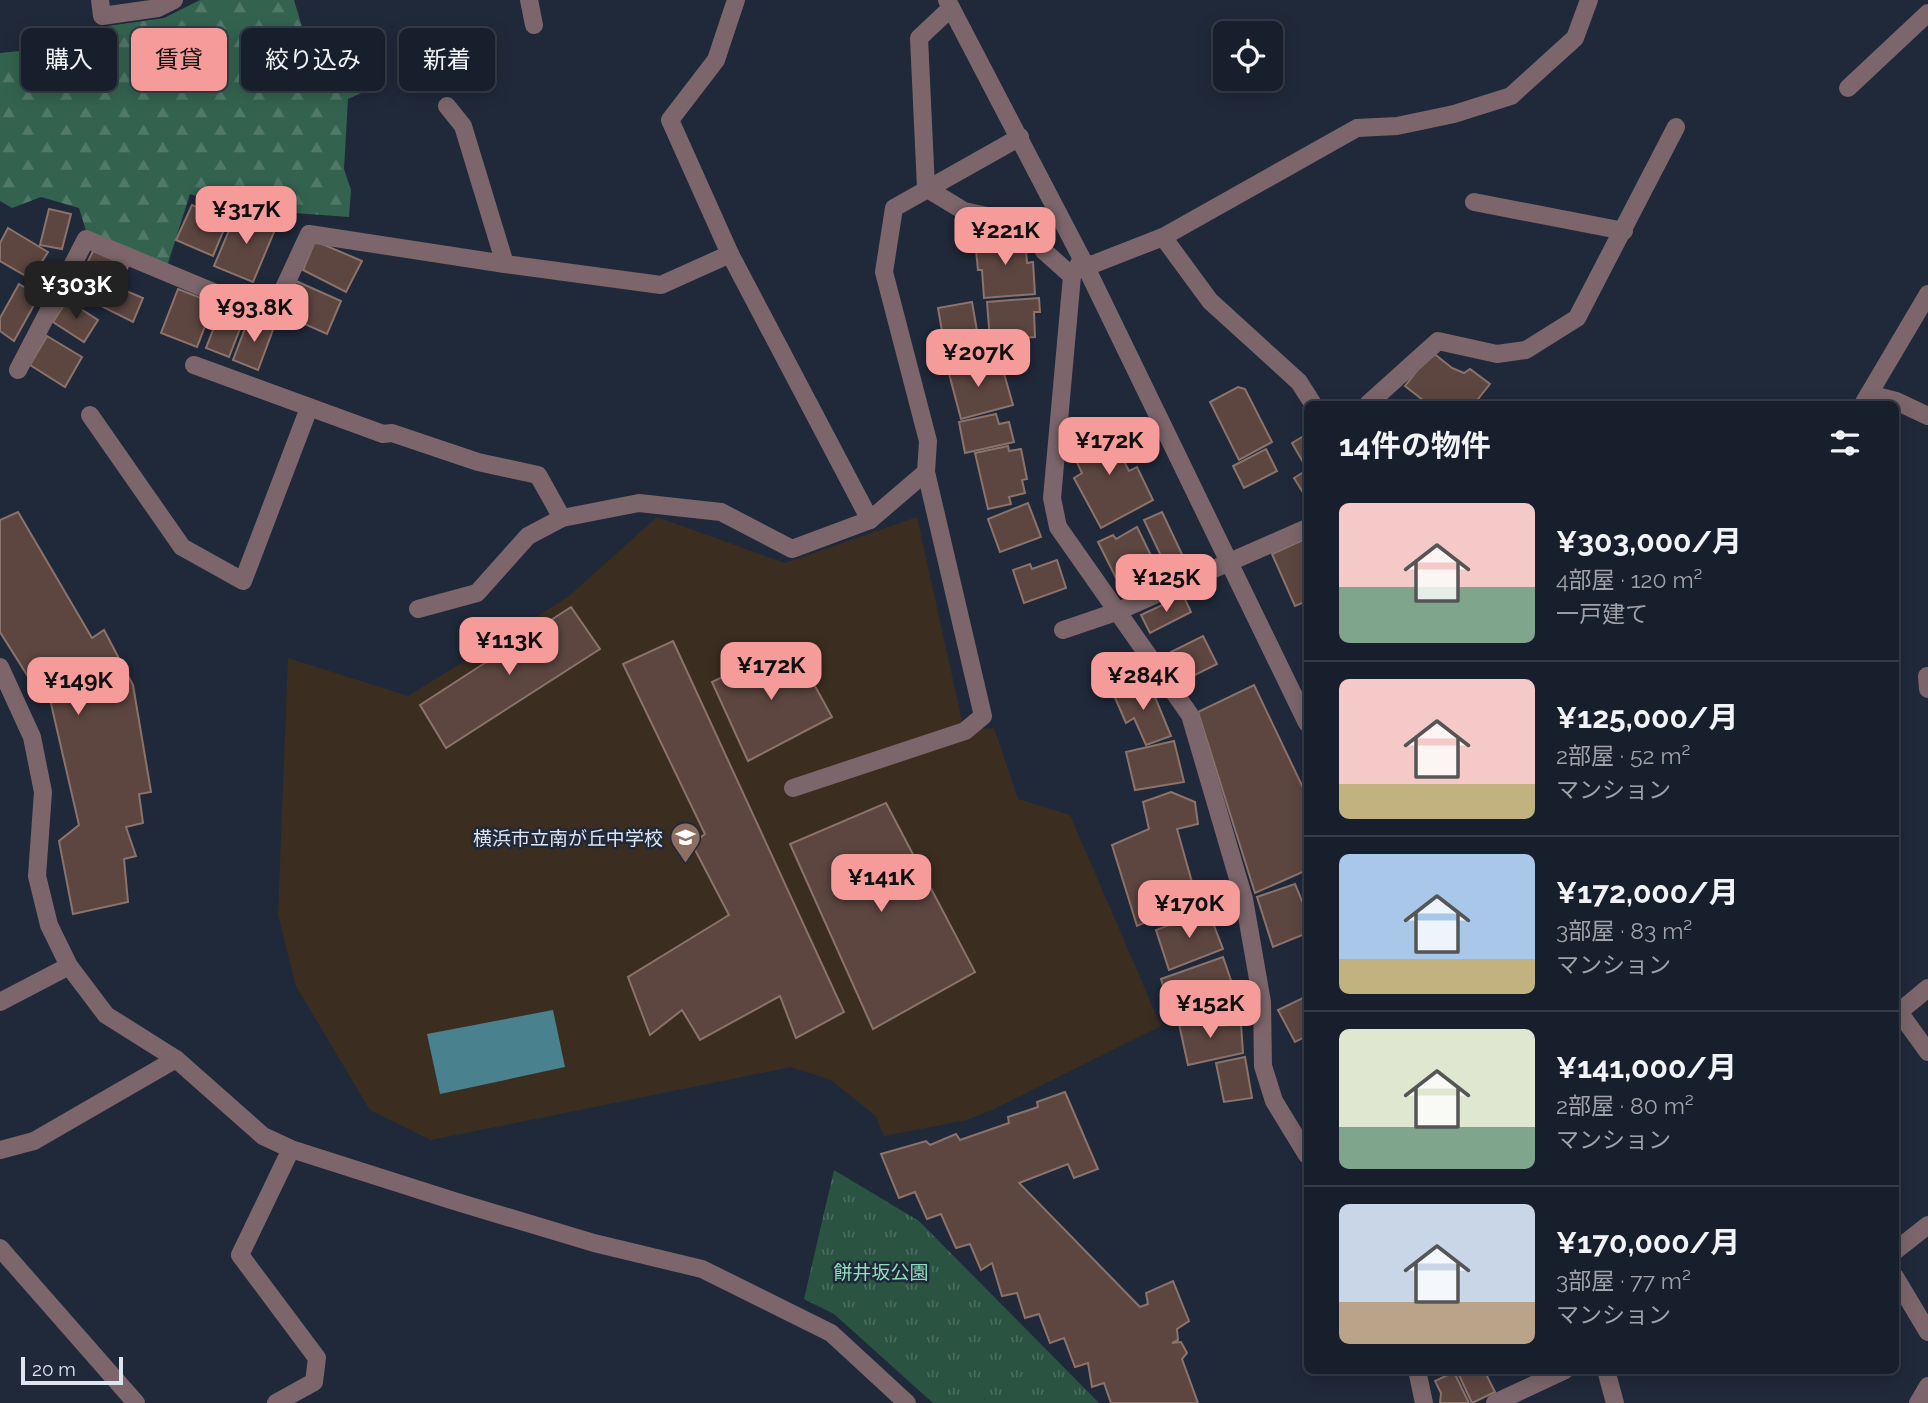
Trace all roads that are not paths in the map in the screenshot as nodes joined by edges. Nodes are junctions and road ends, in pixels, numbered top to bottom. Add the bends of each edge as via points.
1 (100, 0) edge
2 (174, 0) edge
3 (529, 0) edge
4 (736, 0) edge
5 (1587, 2) edge
6 (949, 4) edge
7 (1928, 13) edge
8 (534, 25) dead end
9 (1848, 88) dead end
10 (447, 106) dead end
11 (1676, 127) dead end
12 (1020, 137) junction
13 (926, 188) junction
14 (1475, 202) dead end
15 (1624, 231) junction
16 (1163, 237) junction
17 (730, 254) junction
18 (505, 264) junction
19 (1080, 267) junction
20 (1928, 294) edge
21 (194, 365) dead end
22 (18, 370) dead end
23 (1866, 399) edge
24 (1311, 401) edge
25 (1371, 401) edge
26 (1896, 401) edge
27 (1899, 402) edge
28 (309, 408) junction
29 (90, 415) dead end
30 (1928, 416) edge
31 (926, 472) junction
32 (562, 518) junction
33 (870, 520) junction
34 (1304, 529) edge
35 (1228, 565) junction
36 (418, 609) dead end
37 (1116, 612) junction
38 (1063, 630) dead end
39 (0, 667) edge
40 (1304, 717) edge
41 (793, 788) dead end
42 (69, 965) junction
43 (1928, 988) edge
44 (0, 1002) edge
45 (1928, 1052) edge
46 (176, 1059) junction
47 (1299, 1126) edge
48 (1304, 1144) edge
49 (291, 1149) junction
50 (0, 1150) edge
51 (1928, 1225) edge
52 (0, 1248) edge
53 (1899, 1248) edge
54 (1899, 1284) edge
55 (1928, 1332) edge
56 (1418, 1374) edge
57 (1557, 1374) edge
58 (1607, 1374) edge
59 (1928, 1386) edge
60 (136, 1403) edge
61 (276, 1403) edge
62 (907, 1403) edge
63 (1424, 1403) edge
64 (1495, 1403) edge
65 (1615, 1403) edge
66 (1918, 1403) edge

1 - 2 street via 102,16 158,8
3 - 8 street
4 - 17 street via 716,60 670,120
5 - 16 street via 1575,38 1511,96 1397,126 1357,128
6 - 12 street
6 - 13 street via 919,38
7 - 9 street
10 - 18 street via 463,126
11 - 15 street
12 - 13 street
12 - 19 street
13 - 19 street via 964,211 1029,225 1044,251
13 - 31 street via 894,208 884,272 928,441
14 - 15 street
15 - 25 street via 1577,318 1526,350 1497,354 1438,341
16 - 19 street
16 - 24 street via 1210,301 1299,382
17 - 18 street via 661,285
17 - 33 street
18 - 22 street via 309,234 271,316 86,239
19 - 35 street
19 - 37 street via 1052,498 1058,527
20 - 23 street
21 - 28 street
23 - 26 street
27 - 30 street
28 - 29 street via 243,581 182,547
28 - 32 street via 478,462 538,475
31 - 33 street
31 - 41 street via 983,716 965,731
32 - 33 street via 639,503 721,512 792,548
32 - 36 street via 528,536 477,593
34 - 35 street
35 - 37 street
35 - 40 street
37 - 38 street
37 - 47 street via 1190,715 1244,899 1262,1002 1264,1066 1274,1101
39 - 42 street via 32,737 43,792 37,876 49,925
42 - 44 street
42 - 46 street via 106,1015
43 - 45 street via 1899,1012
46 - 49 street via 263,1136
46 - 50 street via 34,1141
47 - 48 street
49 - 61 street via 240,1255 317,1358 314,1382
49 - 62 street via 594,1243 702,1269 831,1333
51 - 53 street
52 - 60 street
54 - 55 street
56 - 63 street
57 - 64 street
58 - 65 street
59 - 66 street

